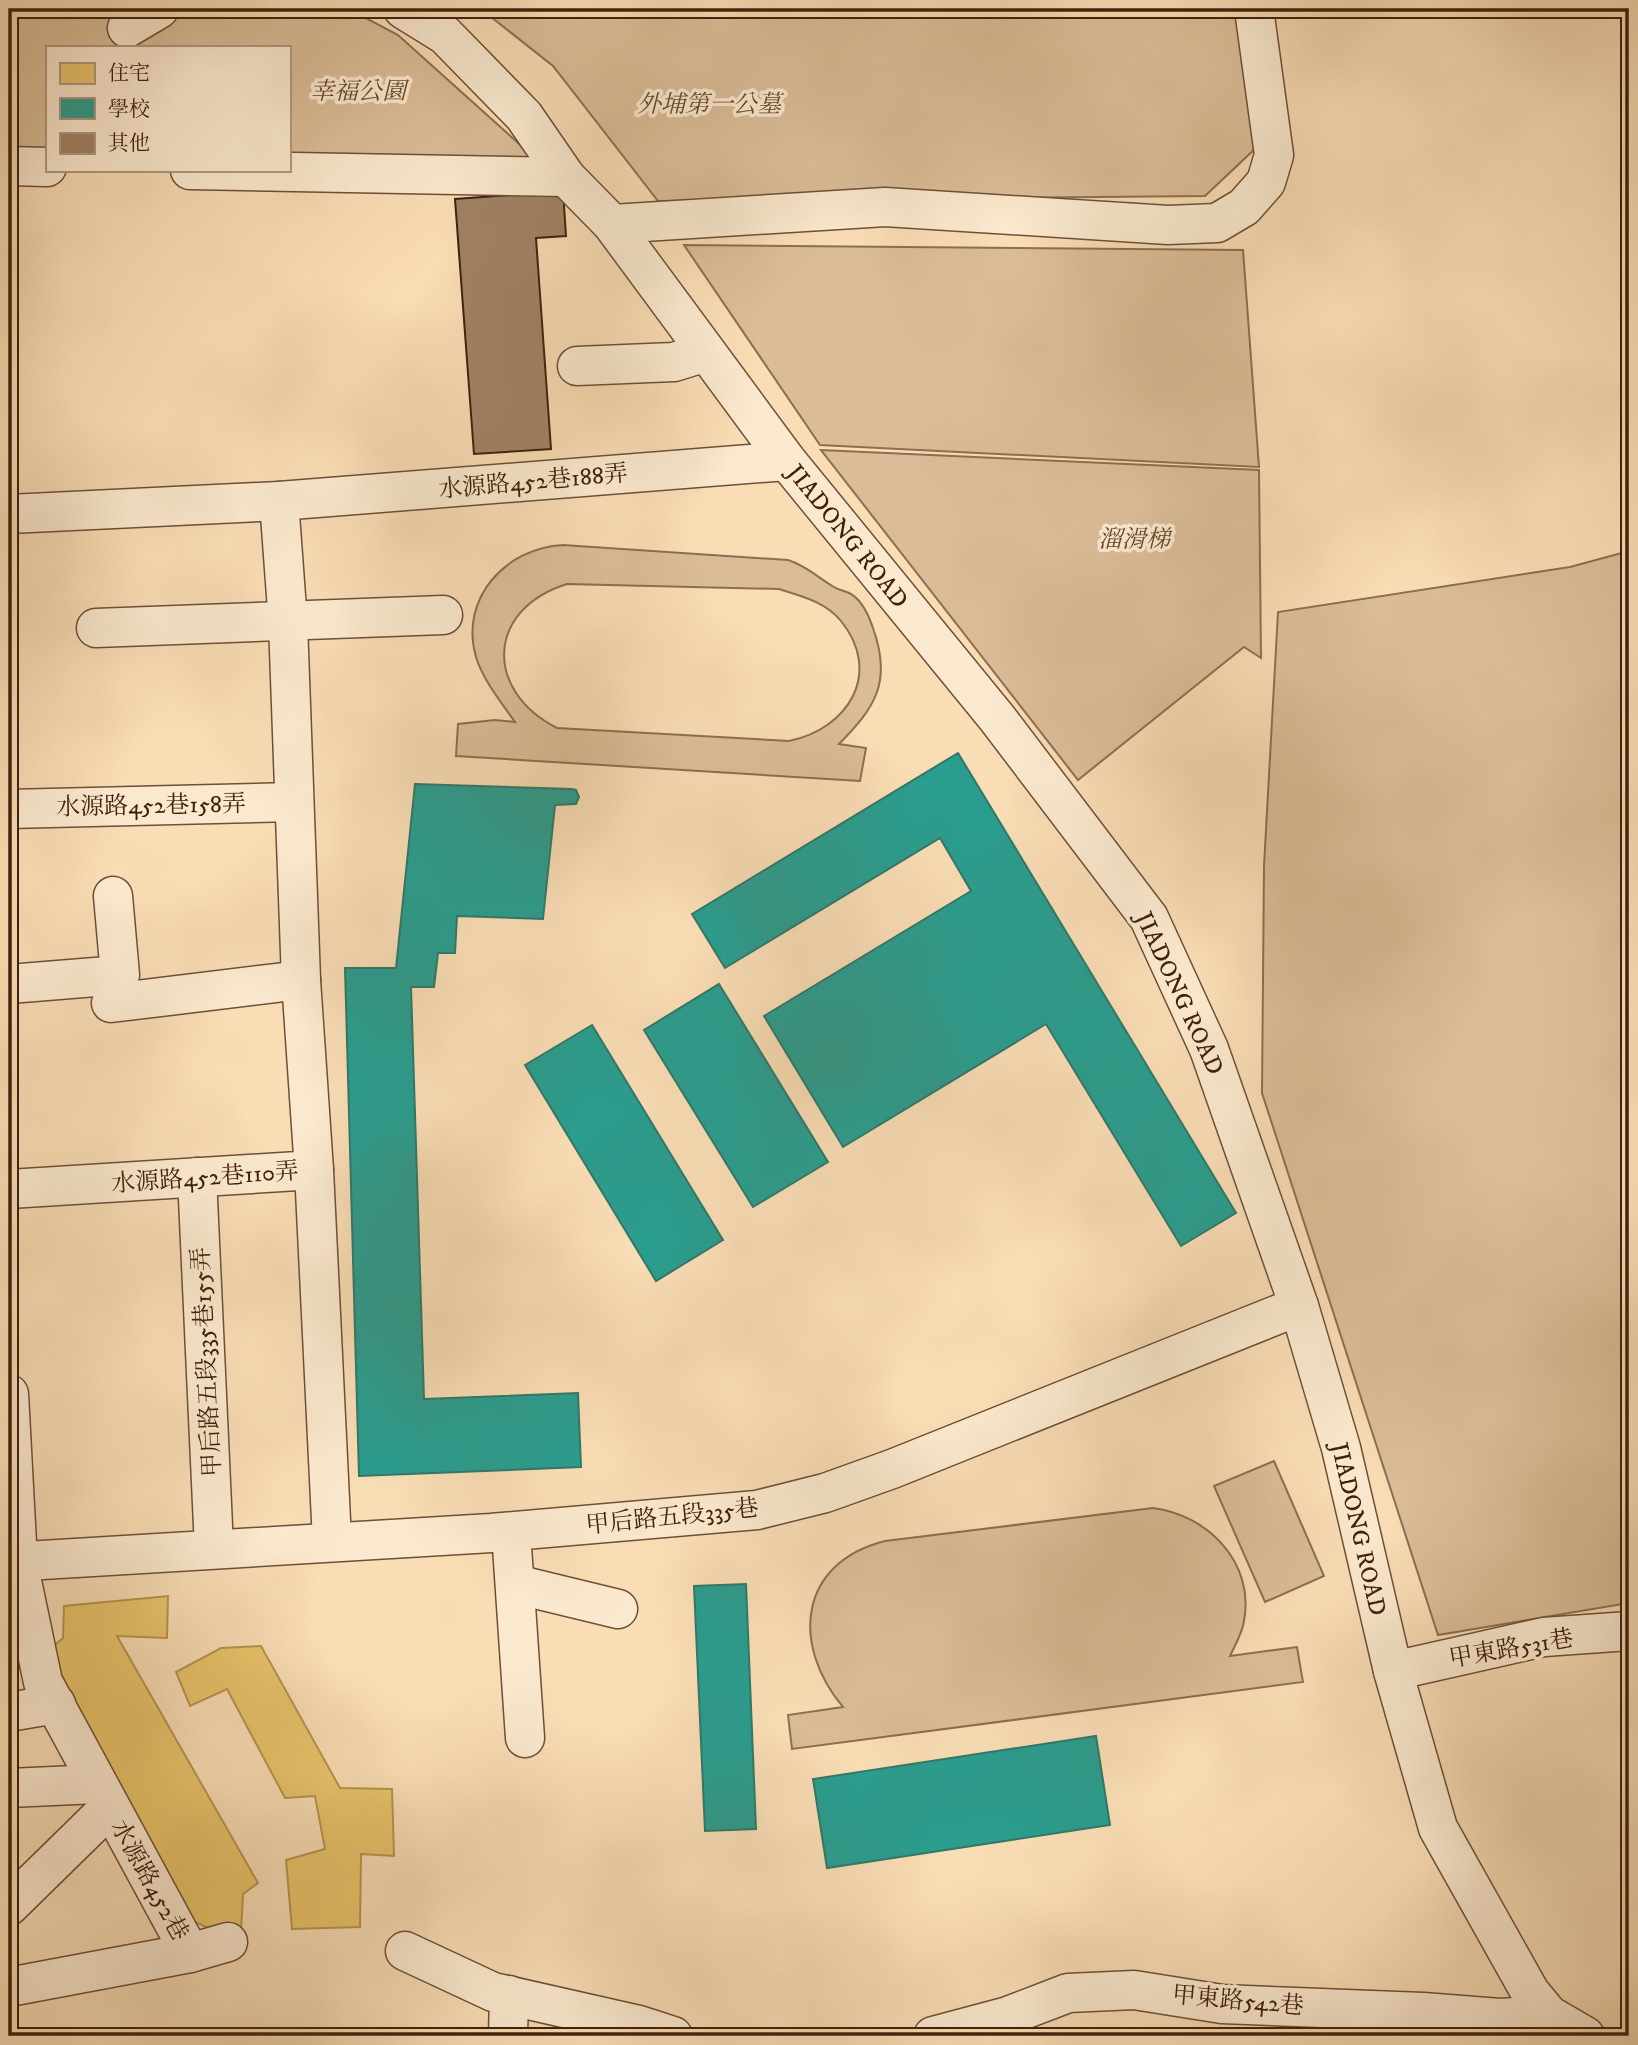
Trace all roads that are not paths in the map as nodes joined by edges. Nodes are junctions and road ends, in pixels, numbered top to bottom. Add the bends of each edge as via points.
1 (159, 9) edge
2 (403, 9) edge
3 (1254, 9) edge
4 (127, 28) dead end
5 (9, 166) edge
6 (46, 167) edge
7 (290, 172) edge
8 (566, 177) junction
9 (612, 224) junction
10 (705, 352) junction
11 (577, 366) dead end
12 (787, 461) junction
13 (279, 501) junction
14 (9, 514) edge
15 (443, 615) dead end
16 (288, 623) junction
17 (96, 628) dead end
18 (293, 802) junction
19 (9, 808) edge
20 (113, 896) dead end
21 (301, 980) junction
22 (9, 984) edge
23 (111, 1003) dead end
24 (314, 1170) junction
25 (197, 1177) junction
26 (9, 1189) edge
27 (1299, 1306) junction
28 (9, 1394) edge
29 (511, 1532) junction
30 (332, 1541) junction
31 (214, 1548) junction
32 (13, 1562) edge
33 (515, 1584) junction
34 (618, 1609) dead end
35 (1629, 1631) edge
36 (1393, 1671) junction
37 (55, 1704) junction
38 (9, 1712) edge
39 (525, 1738) dead end
40 (9, 1788) edge
41 (104, 1796) junction
42 (14, 1895) edge
43 (228, 1942) dead end
44 (405, 1951) dead end
45 (190, 1953) junction
46 (9, 1987) edge
47 (509, 1995) junction
48 (1549, 2015) junction
49 (1359, 2022) edge
50 (508, 2036) edge
51 (673, 2036) edge
52 (933, 2036) edge
53 (1585, 2036) edge

1 - 4 street
2 - 8 street, JIADONG ROAD via 445,35 524,116
3 - 9 street via 1275,155 1266,182 1244,207 1217,223 1168,225 885,207
5 - 6 street
7 - 8 street
8 - 9 street, JIADONG ROAD
9 - 10 street, JIADONG ROAD
10 - 11 street via 674,362
10 - 12 street, JIADONG ROAD
12 - 13 street, 水源路452巷188弄
12 - 27 street, JIADONG ROAD via 997,718 1149,918 1209,1049
13 - 14 street, 水源路452巷188弄
13 - 16 street
15 - 16 street
16 - 17 street
16 - 18 street
18 - 19 street, 水源路452巷158弄
18 - 21 street
20 - 22 street via 120,975
21 - 23 street
21 - 24 street, 水源路452巷110弄
24 - 25 street, 水源路452巷110弄
24 - 30 street
25 - 26 street, 水源路452巷110弄
25 - 31 street, 甲后路五段335巷155弄
27 - 29 street, 甲后路五段335巷 via 825,1493 757,1510
27 - 36 street, JIADONG ROAD via 1341,1448
28 - 32 street, 水源路452巷
29 - 30 street, 甲后路五段335巷
29 - 33 street
30 - 31 street, 甲后路五段335巷
31 - 32 street, 甲后路五段335巷
32 - 37 street, 水源路452巷 via 43,1682
33 - 34 street
33 - 39 street
35 - 36 street, 甲東路531巷 via 1544,1637
36 - 48 street, JIADONG ROAD via 1438,1828 1506,1953
37 - 38 street
37 - 41 street, 水源路452巷
40 - 41 street
41 - 42 street, 水源路452巷
41 - 45 street, 水源路452巷
43 - 45 street
44 - 47 street
45 - 46 street
47 - 50 street
47 - 51 street
48 - 49 street, 甲東路542巷
48 - 53 street, JIADONG ROAD
49 - 52 street, 甲東路542巷 via 1134,1990 1068,1993 1008,2016

